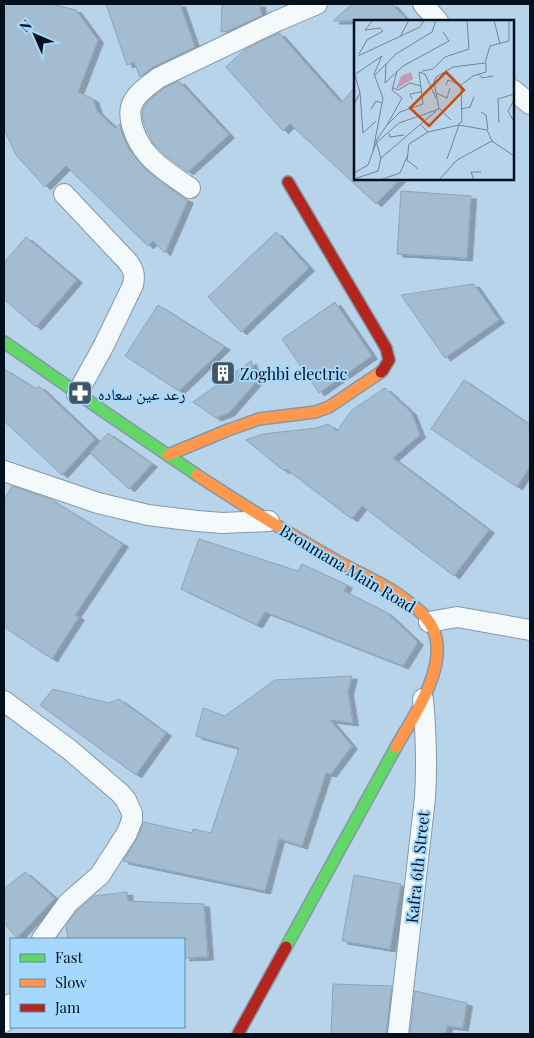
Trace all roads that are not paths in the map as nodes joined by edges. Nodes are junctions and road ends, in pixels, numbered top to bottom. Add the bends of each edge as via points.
1 (317, 4) edge
2 (423, 4) edge
3 (276, 12) edge
4 (437, 20) edge
5 (514, 91) edge
6 (530, 104) edge
7 (288, 182) dead end
8 (190, 188) dead end
9 (64, 194) dead end
10 (4, 342) edge
11 (77, 394) junction
12 (168, 455) junction
13 (4, 471) edge
14 (269, 520) junction
15 (429, 622) junction
16 (530, 630) edge
17 (423, 700) junction
18 (4, 701) edge
19 (43, 938) edge
20 (10, 1007) edge
21 (4, 1022) edge
22 (238, 1034) edge
23 (398, 1034) edge

1 - 3 street
2 - 4 street
3 - 8 street via 158,78 133,101 130,120 142,147 158,164
5 - 6 street
7 - 12 main road via 386,348 389,360 383,370 329,406 315,412 259,418
9 - 11 street via 132,267 134,274 103,347
10 - 11 main road, Broumana Main Road
11 - 12 main road, Broumana Main Road
12 - 14 main road, Broumana Main Road
13 - 14 street via 98,504 148,514 214,522
14 - 15 main road, Broumana Main Road via 405,599
15 - 16 street via 457,617
15 - 17 main road, Broumana Main Road via 438,650
17 - 22 main road, Broumana Main Road
17 - 23 street, Kafra 6th Street via 425,798
18 - 19 street via 70,750 120,793 132,813 127,833 100,875 68,903
20 - 21 street

